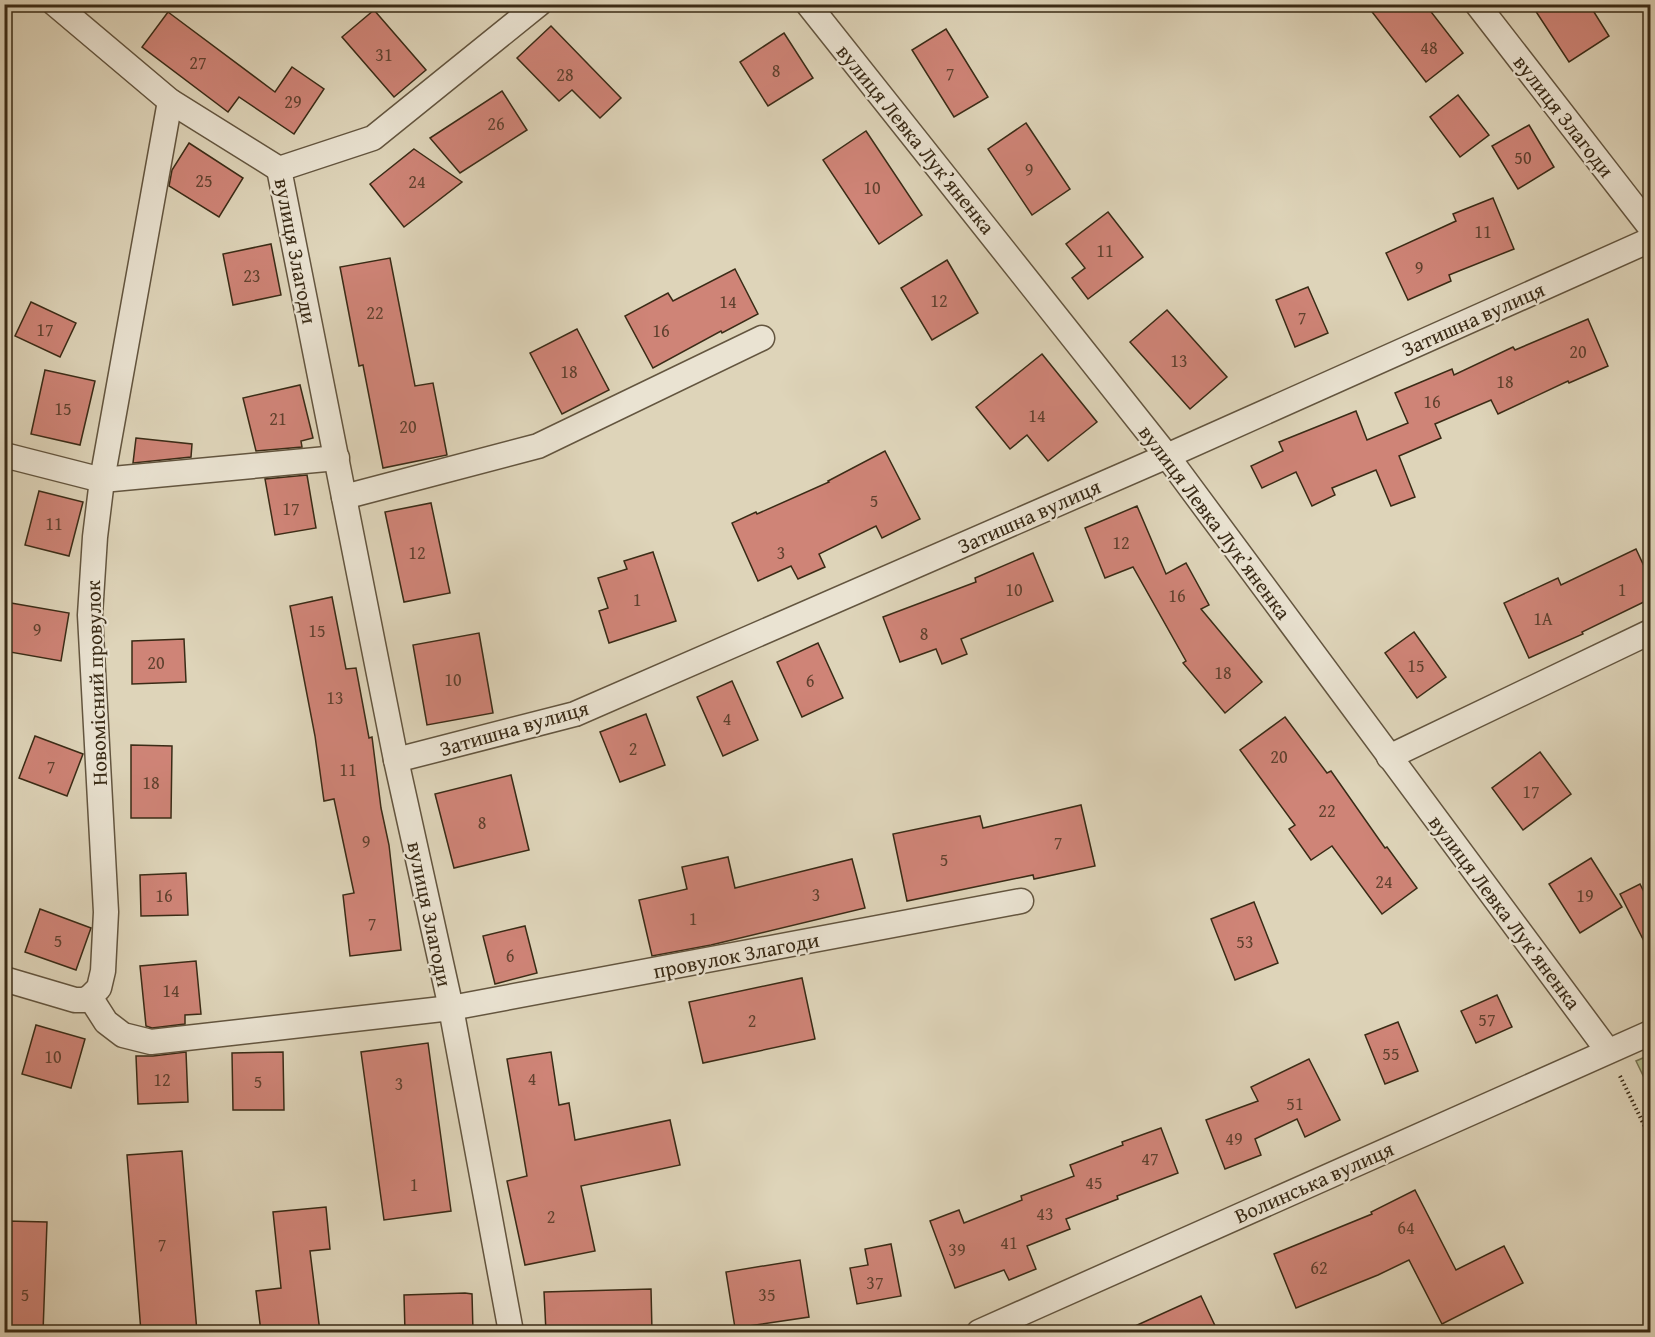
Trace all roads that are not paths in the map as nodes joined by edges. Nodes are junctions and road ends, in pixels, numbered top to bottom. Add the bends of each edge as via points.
1 (55, 4) edge
2 (539, 4) edge
3 (808, 4) edge
4 (1477, 4) edge
5 (170, 101) junction
6 (279, 169) junction
7 (1650, 227) edge
8 (1650, 240) edge
9 (762, 338) dead end
10 (4, 455) edge
11 (1167, 456) junction
12 (337, 458) junction
13 (102, 480) junction
14 (344, 497) junction
15 (1650, 632) edge
16 (1389, 757) junction
17 (396, 760) junction
18 (1021, 901) dead end
19 (4, 979) edge
20 (90, 997) junction
21 (451, 1008) junction
22 (1650, 1033) edge
23 (1608, 1051) junction
24 (511, 1332) edge
25 (979, 1332) edge

1 - 5 street
2 - 6 street, вулиця Злагоди via 373,138
3 - 11 street, вулиця Левка Лукʼяненка
4 - 7 street, вулиця Злагоди
5 - 6 street
5 - 13 street, Новомісний провулок
6 - 12 street, вулиця Злагоди
8 - 11 street, Затишна вулиця
9 - 14 street via 538,446
10 - 13 street
11 - 16 street, вулиця Левка Лукʼяненка
11 - 17 street, Затишна вулиця via 575,714
12 - 13 street
12 - 14 street, вулиця Злагоди
13 - 20 street, Новомісний провулок via 90,615 106,912 103,972 99,988
14 - 17 street, вулиця Злагоди
15 - 16 street
16 - 23 street, вулиця Левка Лукʼяненка
17 - 21 street, вулиця Злагоди
18 - 21 street, провулок Злагоди
19 - 20 street via 75,1000
20 - 21 street, провулок Злагоди via 106,1022 123,1035 151,1042
21 - 24 street, вулиця Злагоди
22 - 23 street, Волинська вулиця
23 - 25 street, Волинська вулиця

